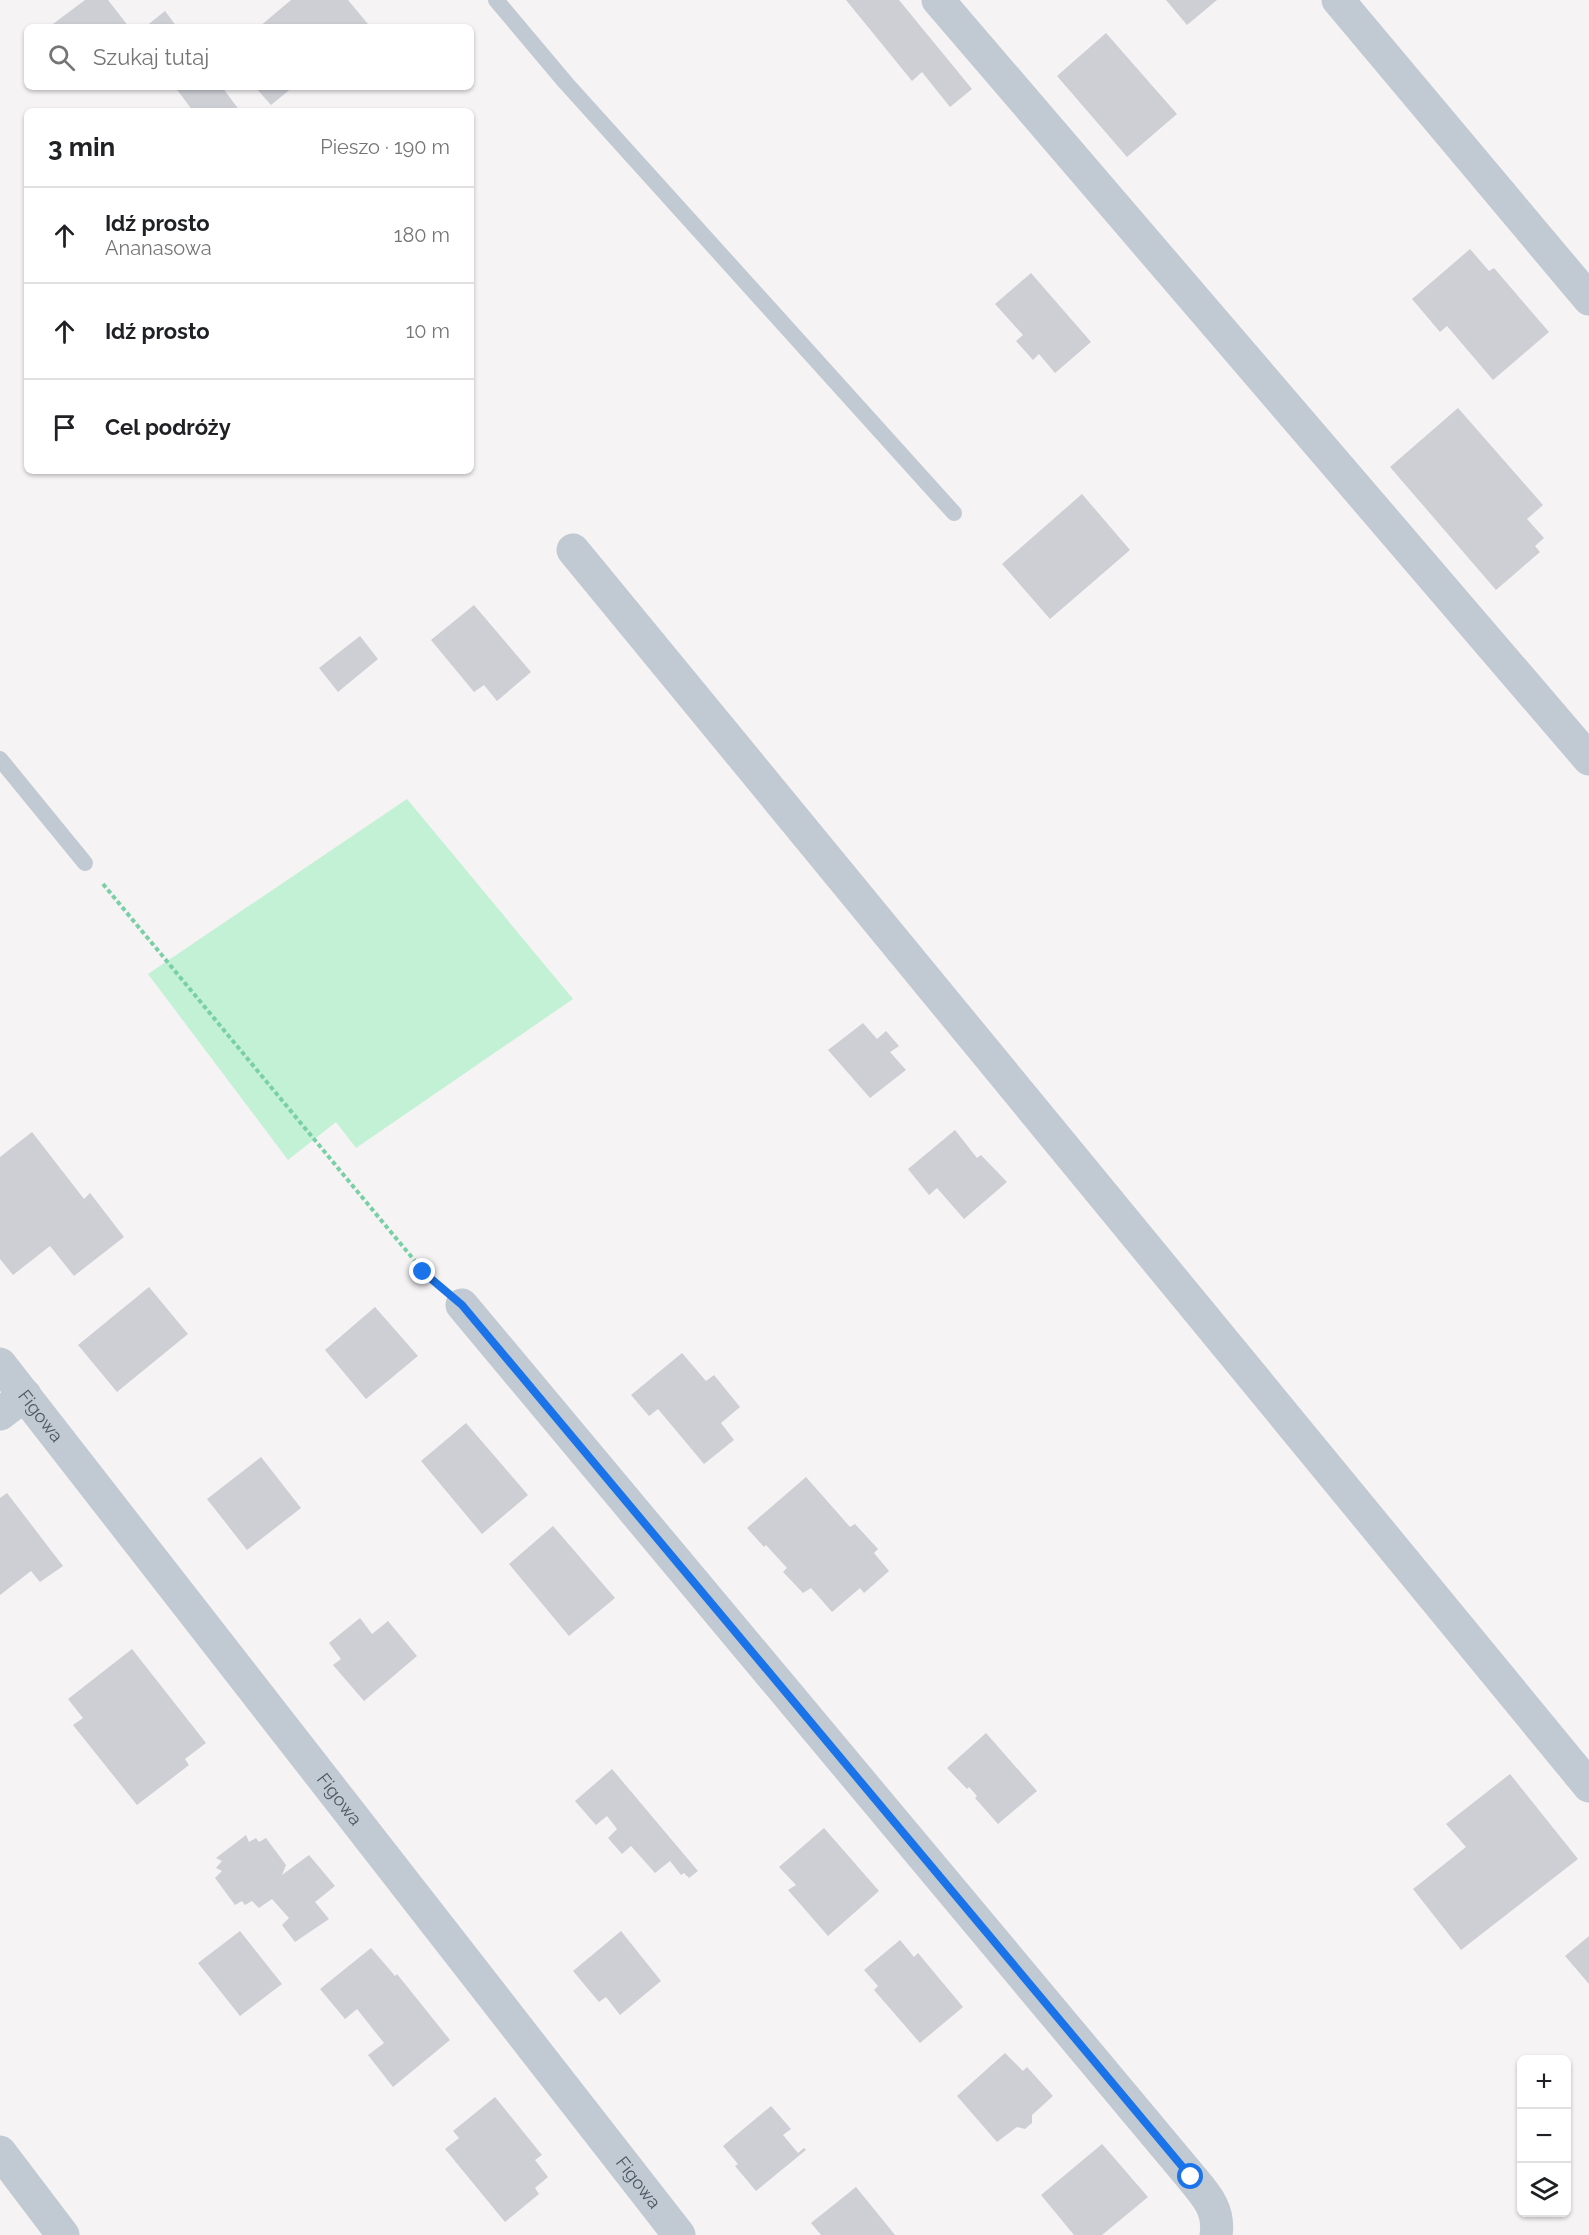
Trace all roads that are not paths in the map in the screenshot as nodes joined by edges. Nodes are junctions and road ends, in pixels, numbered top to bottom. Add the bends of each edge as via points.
1 (496, 0) edge
2 (938, 0) edge
3 (1338, 0) edge
4 (1589, 299) edge
5 (954, 513) dead end
6 (573, 550) dead end
7 (0, 759) edge
8 (1589, 759) edge
9 (85, 863) road end
10 (462, 1305) road end
11 (0, 1364) edge
12 (12, 1405) edge
13 (1589, 1786) edge
14 (0, 2152) edge
15 (63, 2235) edge
16 (679, 2235) edge
17 (1216, 2235) edge

1 - 5 lane via 565,82
2 - 8 street
3 - 4 street
6 - 13 street
7 - 9 lane
10 - 17 street via 1213,2204
11 - 12 street, Figowa
12 - 16 street, Figowa
14 - 15 street

